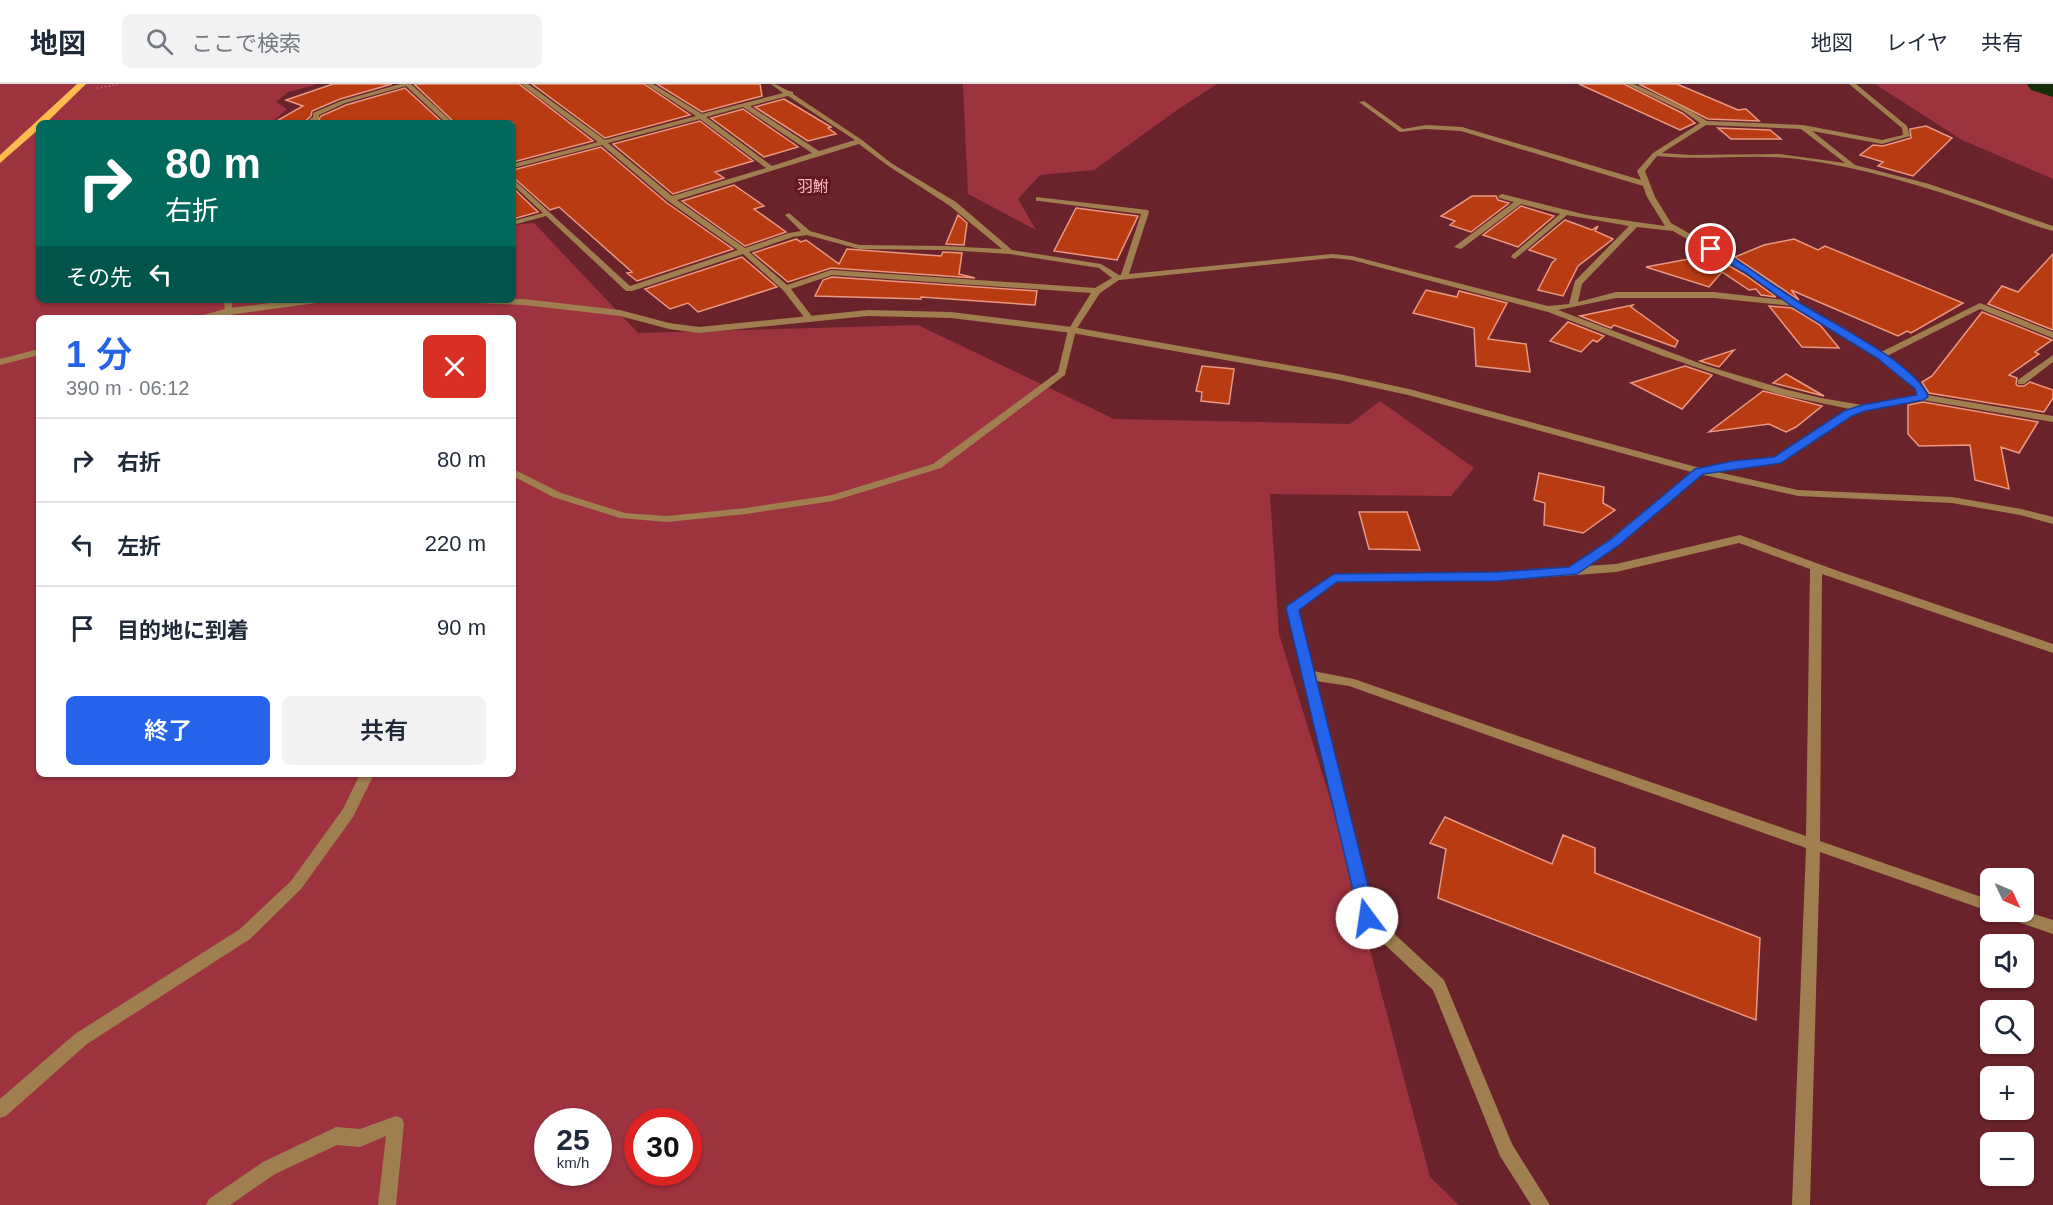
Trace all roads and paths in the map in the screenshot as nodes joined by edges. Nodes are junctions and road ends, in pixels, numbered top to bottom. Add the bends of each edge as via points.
1 (82, 84) edge
2 (407, 84) edge
3 (524, 84) edge
4 (649, 84) edge
5 (774, 84) edge
6 (1629, 84) edge
7 (1852, 84) edge
8 (791, 93) junction
9 (1362, 102) dead end
10 (744, 105) junction
11 (700, 116) junction
12 (44, 120) edge
13 (318, 120) edge
14 (447, 120) edge
15 (1705, 123) junction
16 (36, 128) edge
17 (1803, 128) junction
18 (860, 141) junction
19 (603, 142) junction
20 (818, 154) junction
21 (1655, 154) junction
22 (0, 160) edge
23 (516, 165) edge
24 (1854, 166) junction
25 (771, 168) junction
26 (1645, 183) junction
27 (516, 184) edge
28 (1502, 196) dead end
29 (671, 199) junction
30 (1039, 199) dead end
31 (1519, 202) junction
32 (1565, 213) junction
33 (546, 214) junction
34 (789, 215) dead end
35 (516, 222) edge
36 (1634, 226) junction
37 (1674, 229) junction
38 (2053, 229) edge
39 (807, 233) junction
40 (1458, 247) dead end
41 (745, 252) junction
42 (1010, 252) junction
43 (1515, 257) dead end
44 (1121, 277) junction
45 (786, 288) junction
46 (1097, 291) junction
47 (516, 302) edge
48 (228, 303) edge
49 (292, 303) edge
50 (1795, 304) junction
51 (1573, 306) junction
52 (1548, 309) junction
53 (229, 311) junction
54 (210, 315) edge
55 (810, 319) junction
56 (1072, 330) junction
57 (2053, 335) edge
58 (36, 353) edge
59 (1881, 356) junction
60 (2053, 358) edge
61 (0, 362) edge
62 (2021, 382) dead end
63 (1923, 397) junction
64 (1862, 408) junction
65 (2053, 419) edge
66 (1699, 471) junction
67 (516, 474) edge
68 (2053, 521) edge
69 (1816, 567) junction
70 (1572, 571) junction
71 (2053, 649) edge
72 (1308, 675) junction
73 (366, 777) edge
74 (1813, 846) junction
75 (1980, 903) edge
76 (2034, 921) edge
77 (2053, 927) edge
78 (0, 1110) edge
79 (215, 1205) edge
80 (387, 1205) edge
81 (1541, 1205) edge
82 (1801, 1205) edge

1 - 12 main road
2 - 13 street via 344,102 315,114
2 - 14 street
3 - 19 street
4 - 11 street
5 - 8 street
6 - 15 street
7 - 17 street via 1905,127 1907,136 1882,142
8 - 10 street
8 - 18 street
9 - 26 street via 1402,131 1426,127 1462,129
10 - 11 street
10 - 20 street
11 - 19 street
11 - 25 street
15 - 17 street
15 - 21 street
16 - 22 main road
17 - 24 street
18 - 20 street
18 - 42 street via 953,204
19 - 23 street
19 - 29 street
20 - 25 street
21 - 24 street via 1756,154
21 - 26 street via 1641,171
24 - 38 street via 1903,178
25 - 29 street
26 - 37 street
27 - 33 street
28 - 31 street
29 - 41 street
30 - 44 street via 1146,212
31 - 32 street
31 - 40 street
32 - 36 street
32 - 43 street
33 - 35 street
33 - 41 street via 629,289
34 - 39 street
36 - 37 street
36 - 51 street via 1578,283
37 - 50 street via 1749,271
39 - 41 street
39 - 42 street via 859,247
41 - 45 street
42 - 44 street via 1101,266
44 - 46 street
44 - 52 street via 1332,256
45 - 46 street via 831,272
45 - 55 street
46 - 56 street
47 - 55 street via 620,313 699,330
48 - 53 street
49 - 53 street
50 - 51 street via 1714,295 1616,295
50 - 59 street
51 - 52 street
52 - 64 street via 1766,389
53 - 54 street
55 - 56 street via 868,313 951,315
56 - 66 street via 1409,392
56 - 67 street via 1062,373 937,466 833,498 667,519 624,516 557,495
57 - 59 street via 1980,306
58 - 61 street
59 - 63 street via 1920,388
60 - 62 street
63 - 64 street
63 - 65 street
64 - 66 street via 1848,413 1777,460
66 - 68 street via 1798,493 1952,500
66 - 70 street via 1614,542
69 - 70 street via 1740,538 1617,568
69 - 71 street
69 - 74 street
70 - 72 street via 1497,577 1334,578 1292,608
72 - 74 street via 1350,682
72 - 81 street via 1367,918 1439,985 1506,1150
73 - 78 street via 348,813 296,885 245,934 81,1039
74 - 75 street
74 - 82 street
76 - 77 street
79 - 80 street via 269,1168 336,1136 360,1138 396,1124

